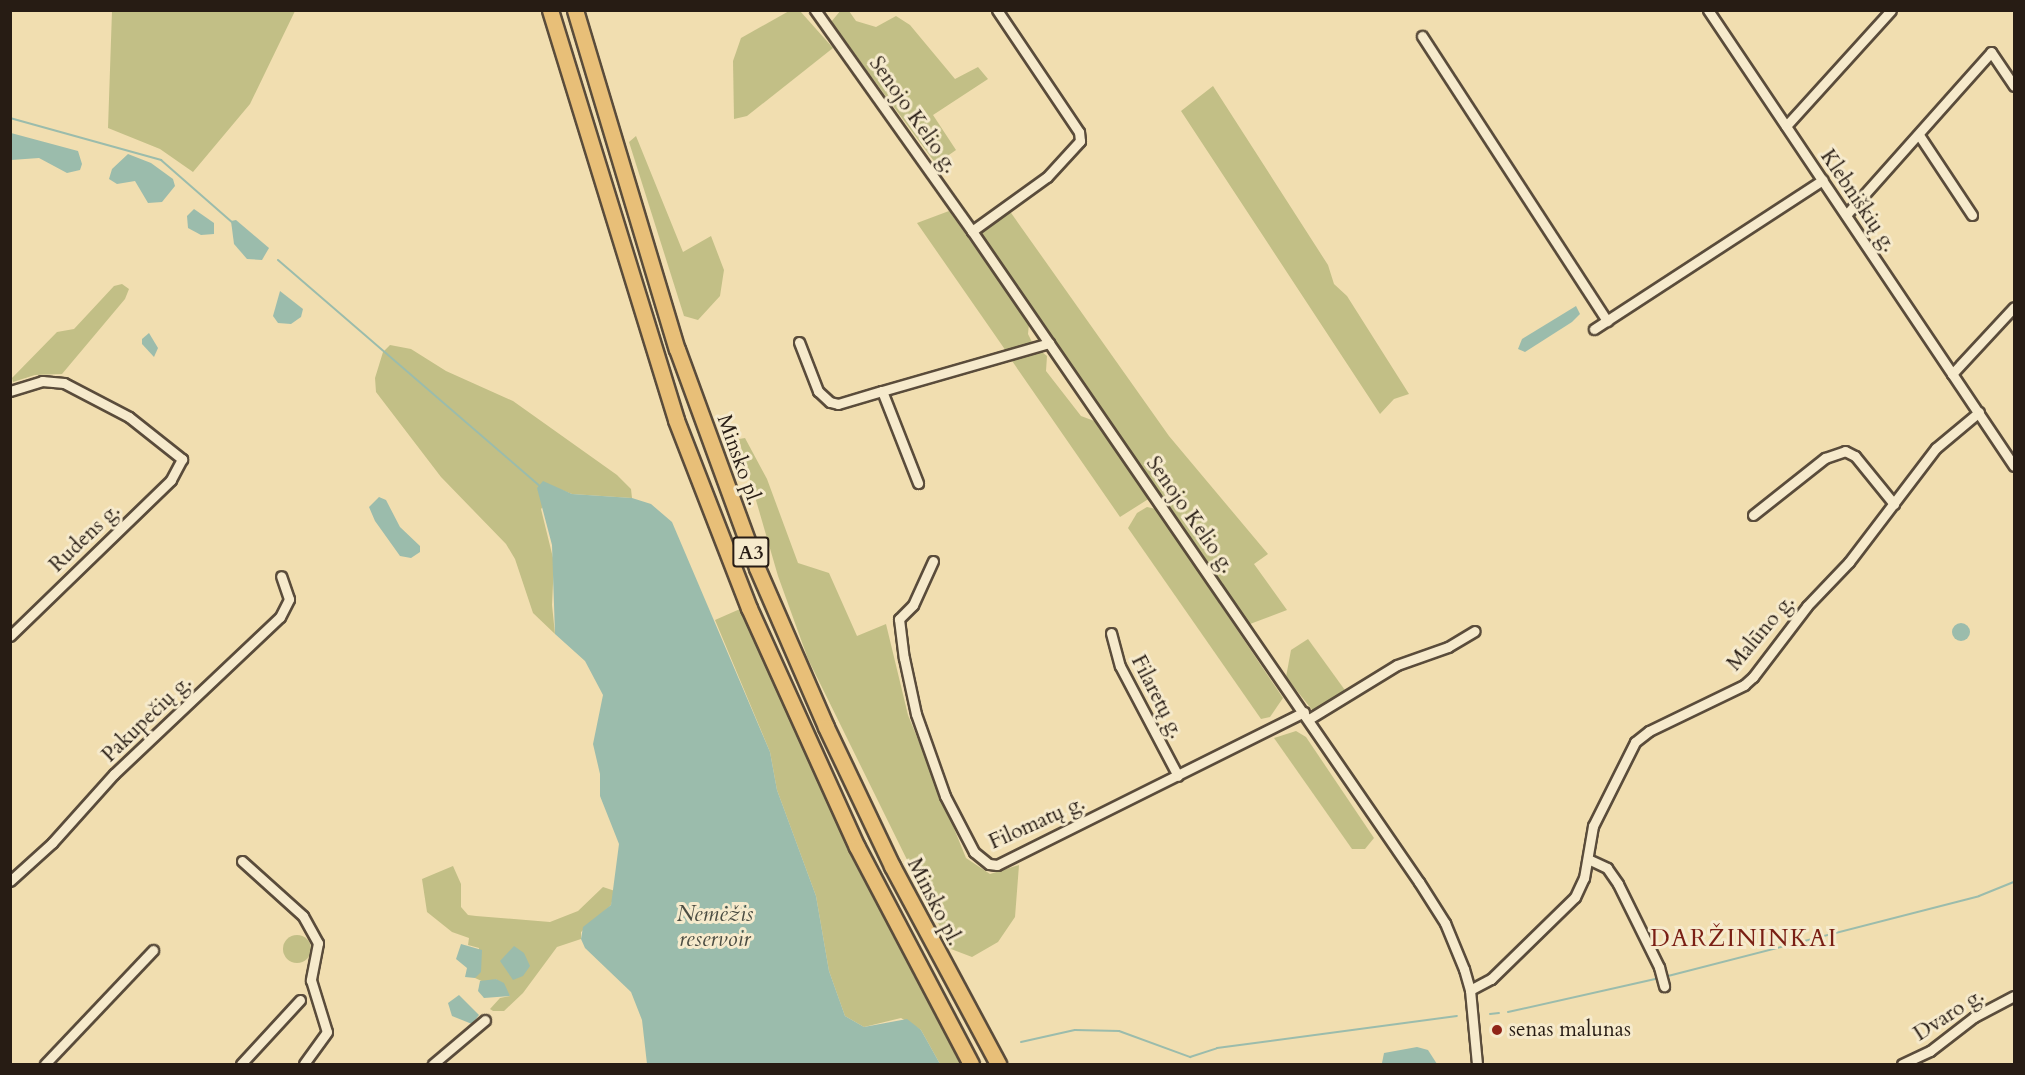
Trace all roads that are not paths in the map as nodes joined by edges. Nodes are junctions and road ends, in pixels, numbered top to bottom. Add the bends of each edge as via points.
1 (550, 10) edge
2 (575, 10) edge
3 (814, 10) edge
4 (996, 10) edge
5 (1708, 10) edge
6 (1892, 10) edge
7 (1422, 36) dead end
8 (2014, 86) edge
9 (1786, 126) junction
10 (1919, 135) junction
11 (1823, 180) junction
12 (1846, 215) junction
13 (1972, 215) dead end
14 (972, 231) junction
15 (2014, 307) edge
16 (1607, 321) junction
17 (1594, 329) dead end
18 (799, 342) dead end
19 (1049, 343) junction
20 (1952, 374) junction
21 (882, 390) junction
22 (10, 391) edge
23 (1979, 412) junction
24 (2014, 466) edge
25 (918, 483) dead end
26 (1894, 504) junction
27 (1753, 515) dead end
28 (933, 561) dead end
29 (281, 576) dead end
30 (1475, 631) dead end
31 (1112, 633) dead end
32 (10, 636) edge
33 (1306, 716) junction
34 (1178, 776) junction
35 (1588, 859) junction
36 (242, 861) dead end
37 (10, 881) edge
38 (153, 950) dead end
39 (311, 980) junction
40 (1664, 986) dead end
41 (1470, 990) junction
42 (314, 994) junction
43 (2014, 996) edge
44 (300, 1000) junction
45 (485, 1020) dead end
46 (45, 1065) edge
47 (241, 1065) edge
48 (304, 1065) edge
49 (433, 1065) edge
50 (971, 1065) edge
51 (998, 1065) edge
52 (1477, 1065) edge
53 (1902, 1065) edge

1 - 50 highway, A3 via 658,367 748,608 851,836
2 - 51 highway, Minsko pl. / A3 via 677,350 757,568 892,866
3 - 14 street, Senojo Kelio g.
4 - 14 street via 1079,132 1080,141 1047,177
5 - 9 street, Klebniškių g.
6 - 9 street
7 - 16 street
8 - 10 street via 1991,52
9 - 11 street, Klebniškių g.
10 - 12 street
10 - 13 street
11 - 12 street, Klebniškių g.
11 - 16 street
12 - 20 street, Klebniškių g.
14 - 19 street, Senojo Kelio g.
15 - 20 street
16 - 17 street
18 - 21 street via 818,391 830,402 838,404
19 - 21 street
19 - 33 street, Senojo Kelio g.
20 - 23 street, Klebniškių g.
21 - 25 street
22 - 32 street, Rudens g. via 42,381 64,383 129,417 182,459 171,480
23 - 24 street
23 - 26 street, Malūno g. via 1936,448
26 - 27 street via 1855,456 1845,451 1825,458
26 - 35 street, Malūno g. via 1744,685 1649,731 1635,742 1593,826
28 - 34 street, Filomatų g. via 913,605 899,619 904,658 916,714 945,796 981,860 997,865
29 - 37 street, Pakupečių g. via 289,599 280,616 114,774 52,843
30 - 33 street, Filomatų g. via 1448,647 1397,665
31 - 34 street, Filaretų g. via 1120,666
33 - 34 street, Filomatų g.
33 - 41 street, Senojo Kelio g. via 1445,923
35 - 40 street via 1602,864 1618,884 1646,937
35 - 41 street, Malūno g. via 1580,887 1566,908 1480,989
36 - 39 street via 312,928 319,949
38 - 46 street
39 - 42 street
39 - 44 street
41 - 52 street, Senojo Kelio g.
42 - 44 street
42 - 48 street via 327,1032
43 - 53 street, Dvaro g. via 1974,1017 1930,1051
44 - 47 street
45 - 49 street

